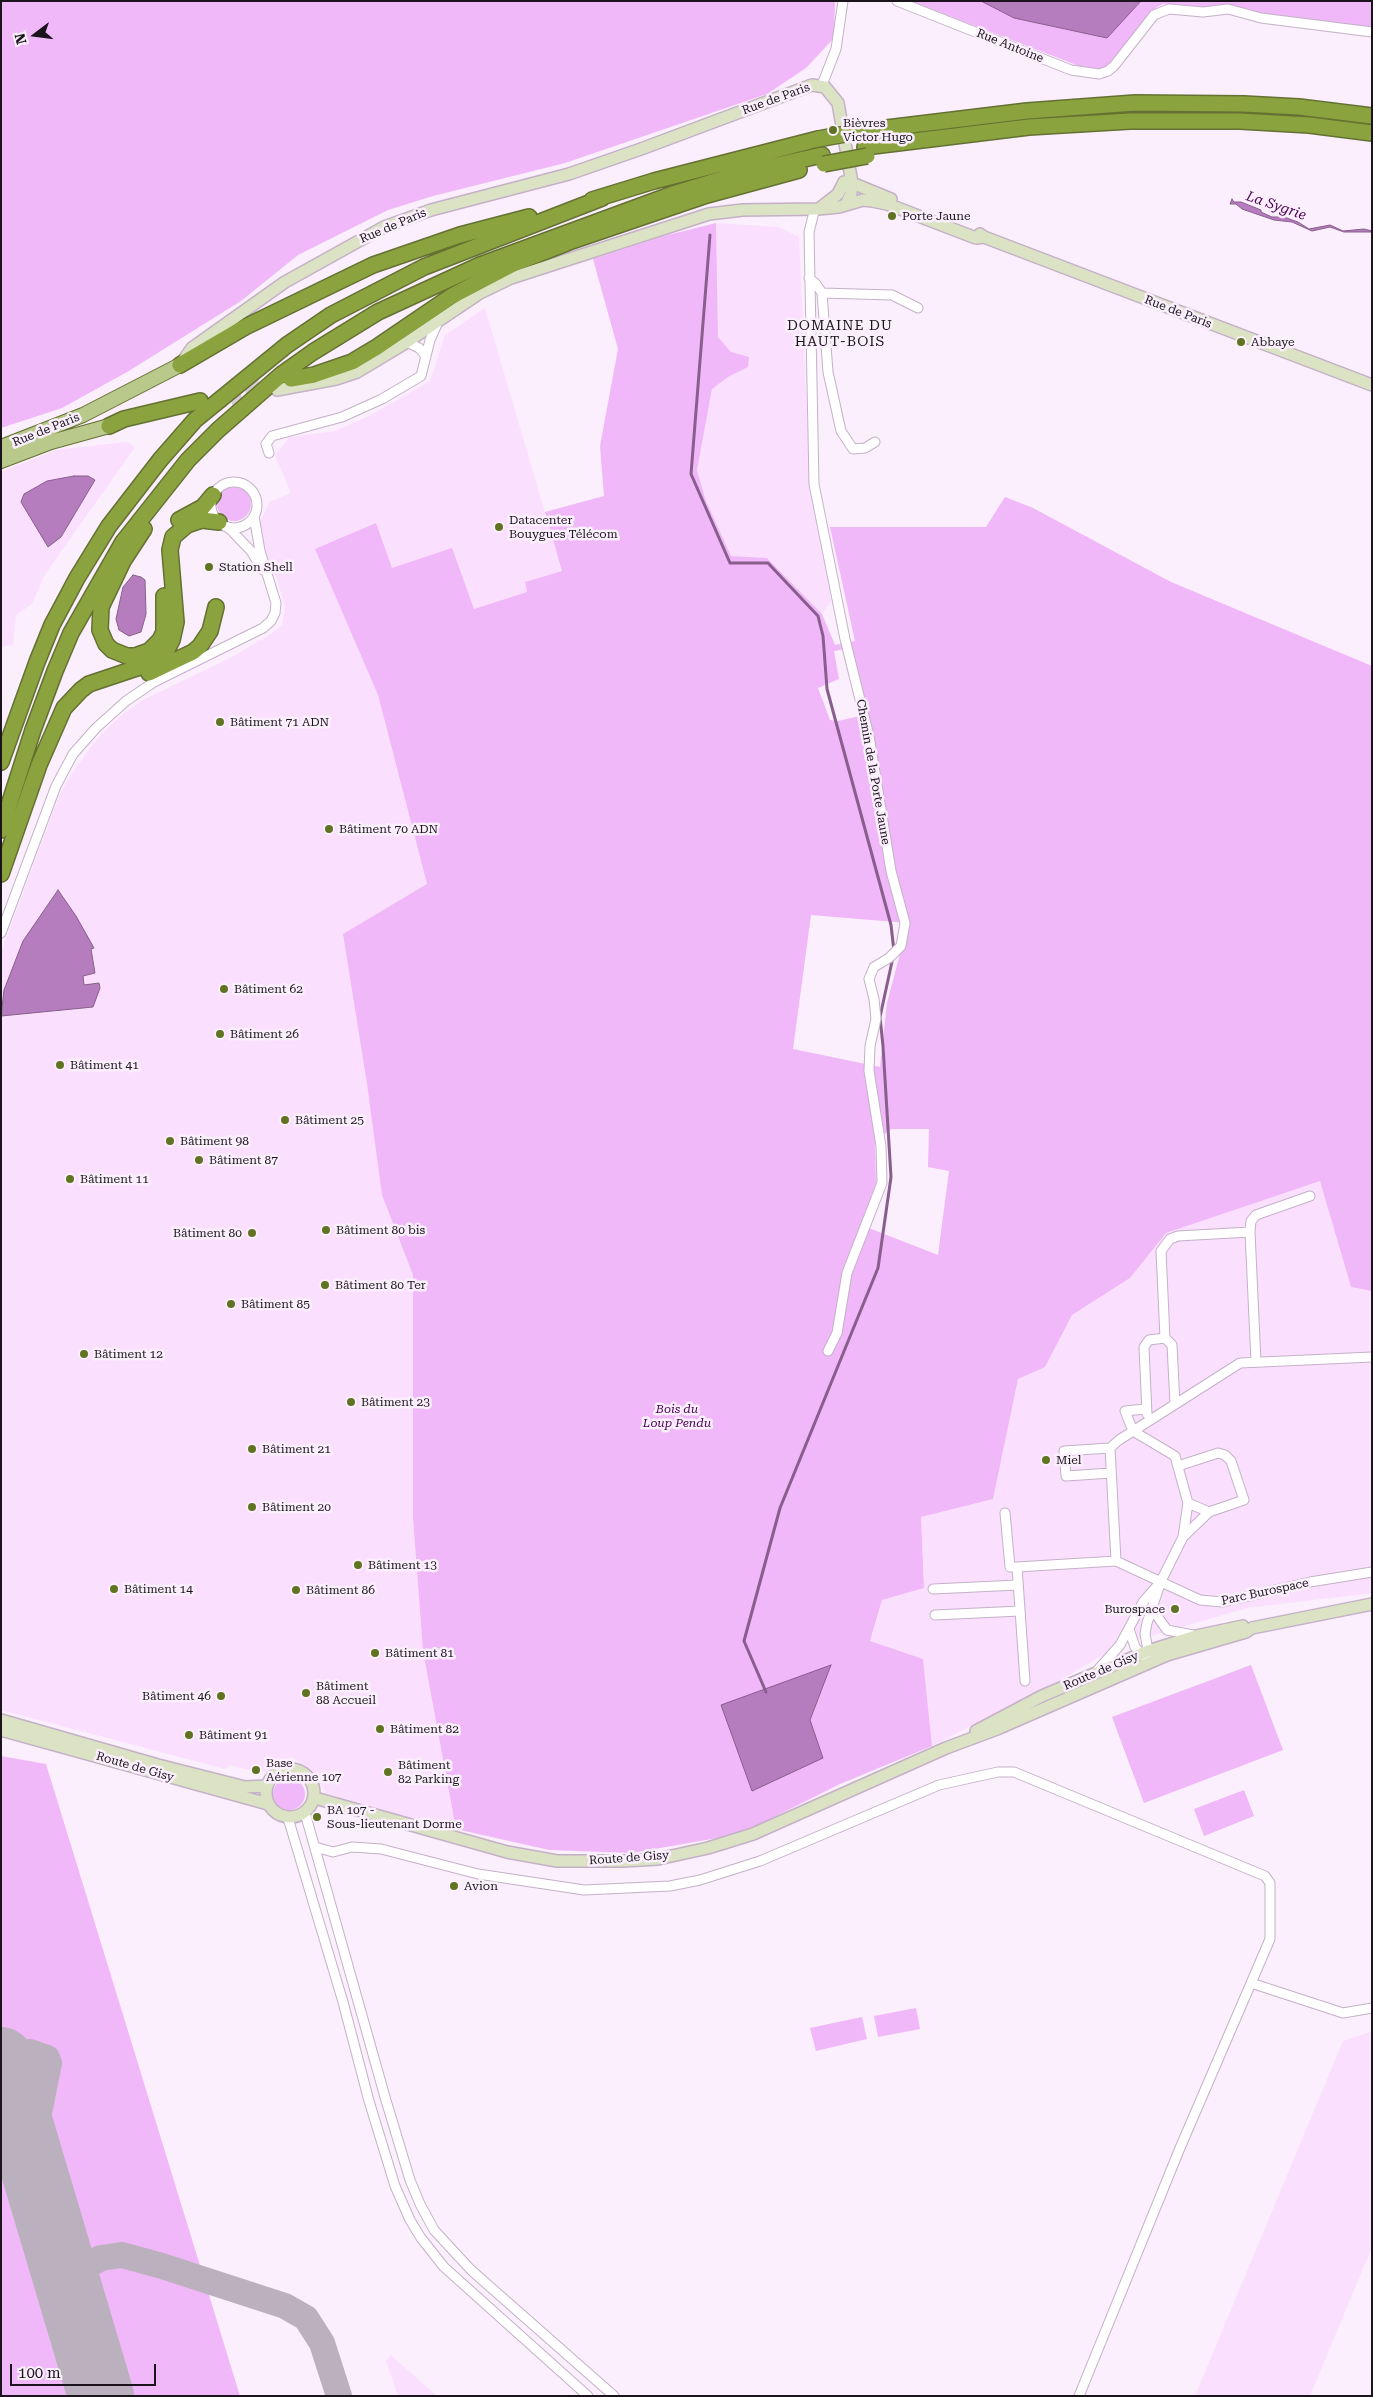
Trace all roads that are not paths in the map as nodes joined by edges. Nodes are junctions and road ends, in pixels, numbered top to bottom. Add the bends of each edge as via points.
1 (843, 1) edge
2 (897, 1) edge
3 (1372, 32) edge
4 (822, 85) junction
5 (1372, 116) edge
6 (1372, 133) edge
7 (823, 160) junction
8 (848, 182) junction
9 (838, 194) junction
10 (602, 198) junction
11 (846, 204) junction
12 (818, 209) junction
13 (984, 237) junction
14 (809, 278) junction
15 (822, 294) junction
16 (918, 308) dead end
17 (438, 322) junction
18 (407, 342) junction
19 (426, 356) junction
20 (180, 366) junction
21 (291, 379) tunnel mouth
22 (1372, 385) edge
23 (278, 390) tunnel mouth
24 (196, 405) dead end
25 (109, 426) joint
26 (875, 442) dead end
27 (1, 447) edge
28 (268, 453) dead end
29 (188, 460) junction
30 (1, 461) edge
31 (213, 494) junction
32 (254, 516) junction
33 (224, 525) junction
34 (266, 574) junction
35 (216, 607) dead end
36 (53, 730) junction
37 (1, 762) edge
38 (1, 830) edge
39 (1, 874) edge
40 (1, 933) edge
41 (1310, 1196) dead end
42 (1250, 1232) junction
43 (1166, 1338) junction
44 (828, 1351) dead end
45 (1372, 1357) edge
46 (1256, 1362) junction
47 (1175, 1404) junction
48 (1145, 1409) junction
49 (1148, 1421) junction
50 (1133, 1431) junction
51 (1110, 1448) junction
52 (1178, 1466) junction
53 (1112, 1473) junction
54 (1188, 1503) junction
55 (1209, 1512) junction
56 (1005, 1513) dead end
57 (1183, 1537) junction
58 (1116, 1560) junction
59 (1017, 1567) junction
60 (1372, 1572) edge
61 (1161, 1581) junction
62 (1018, 1585) junction
63 (933, 1589) dead end
64 (1372, 1604) edge
65 (1152, 1609) junction
66 (1020, 1611) junction
67 (934, 1615) dead end
68 (1252, 1628) junction
69 (1129, 1629) junction
70 (1196, 1636) junction
71 (1146, 1656) junction
72 (1096, 1672) junction
73 (1024, 1681) dead end
74 (1, 1720) edge
75 (1, 1730) edge
76 (959, 1742) junction
77 (267, 1786) junction
78 (315, 1798) junction
79 (268, 1804) junction
80 (305, 1813) junction
81 (288, 1818) junction
82 (315, 1847) junction
83 (1251, 1984) junction
84 (1372, 2008) edge
85 (588, 2396) edge
86 (614, 2396) edge
87 (1079, 2396) edge

1 - 4 street via 836,48
2 - 3 street, Rue Antoine via 1071,70 1099,74 1108,71 1154,15 1169,9 1203,12 1228,9 1261,18
4 - 8 street via 837,98
4 - 20 street, Rue de Paris via 812,85 569,174 431,210 384,227 285,282 192,348
5 - 10 highway, bridge via 1244,104 1135,103 1027,111 818,139 663,178
6 - 7 highway via 1309,125 1187,120 1028,127 942,137
7 - 21 highway via 707,195 513,264 452,296 352,362
7 - 29 highway via 746,172 673,194 540,241 434,285 378,312 282,374
8 - 9 street
8 - 11 street
8 - 13 street, Rue de Paris
9 - 11 street
9 - 12 street
10 - 20 highway via 460,236 373,265 245,327
10 - 37 highway via 424,267 331,315 287,345 195,420 109,526 77,578 52,625
11 - 12 street, Rue de Paris
11 - 13 street, Rue de Paris via 863,200 887,204 976,238
12 - 14 street, Chemin de la Porte Jaune via 814,212 809,232
12 - 17 street, Rue de Paris via 710,214 512,278 480,293
13 - 22 street, Rue de Paris
14 - 15 street
14 - 44 street, Chemin de la Porte Jaune via 814,484 844,639 869,736 891,871 905,923 901,946 874,966 869,978 876,1019 869,1071 881,1146 882,1183 847,1273 837,1333
15 - 16 street via 892,295
15 - 26 street via 828,372 841,431 853,449 865,448
17 - 18 street, Rue de Paris
17 - 19 street
18 - 19 street
18 - 23 street, Rue de Paris via 357,372
19 - 28 street via 420,376 342,417 272,436 266,444
20 - 27 main road, Rue de Paris via 83,415
24 - 25 highway via 124,419
25 - 30 main road via 51,442
29 - 31 highway via 123,561 101,607 100,630 112,650 135,656 149,651 160,640 165,623 161,552 164,536 171,524 196,511
29 - 38 highway via 123,542 71,633 33,730
31 - 32 street via 224,484 232,482 246,486 257,504
31 - 33 street via 212,509
32 - 33 street via 243,526
32 - 34 street
33 - 34 street via 250,551
33 - 36 highway via 202,520 187,524 173,537 170,550 176,622 168,648 146,665 99,680 81,690 64,708
34 - 40 street via 276,603 275,613 267,624 140,691 96,728 74,754 56,786
35 - 36 highway via 210,631 193,652 94,692 76,705
36 - 39 highway
41 - 42 street via 1256,1215 1251,1221
42 - 43 street via 1170,1239 1161,1251
42 - 46 street
43 - 47 street via 1172,1345
43 - 48 street via 1149,1340 1144,1347
45 - 46 street
46 - 47 street via 1240,1363
47 - 49 street
48 - 49 street
48 - 50 street via 1125,1410
49 - 50 street
50 - 51 street
50 - 52 street via 1172,1453
51 - 53 street
51 - 53 street via 1064,1450 1065,1467 1066,1476
52 - 54 street
52 - 55 street via 1218,1454 1231,1461 1244,1500
53 - 58 street
54 - 55 street
54 - 57 street
55 - 57 street
56 - 59 street via 1010,1567
57 - 61 street
58 - 59 street, Parc Burospace
58 - 61 street, Parc Burospace
59 - 62 street
60 - 61 street, Parc Burospace via 1213,1602 1200,1600
61 - 65 street
61 - 69 street via 1143,1602
62 - 63 street
62 - 66 street
64 - 68 street, Route de Gisy
65 - 70 street via 1168,1630
65 - 71 street via 1145,1629
66 - 67 street
66 - 73 street
68 - 70 street, Route de Gisy via 1245,1626
68 - 71 street, Route de Gisy
69 - 71 street via 1134,1644
69 - 72 street via 1116,1651
70 - 71 street, Route de Gisy
71 - 72 street, Route de Gisy
71 - 76 street, Route de Gisy via 997,1729
72 - 76 street, Route de Gisy via 1018,1707
74 - 77 street, Route de Gisy via 245,1787
75 - 79 street, Route de Gisy
76 - 78 street, Route de Gisy via 753,1834 658,1859 557,1861 508,1852
77 - 78 street via 279,1771 294,1769 308,1776 313,1783
77 - 79 street
78 - 80 street
79 - 81 street via 276,1813
80 - 81 street
80 - 82 street
81 - 85 street via 369,2101 395,2186 410,2220 444,2267
82 - 83 street via 333,1852 352,1847 381,1849 478,1874 584,1890 670,1886 760,1861 939,1785 998,1772 1014,1772 1265,1876 1270,1883 1270,1940
82 - 86 street via 410,2180 434,2230 471,2270
83 - 84 street via 1343,2013
83 - 87 street

